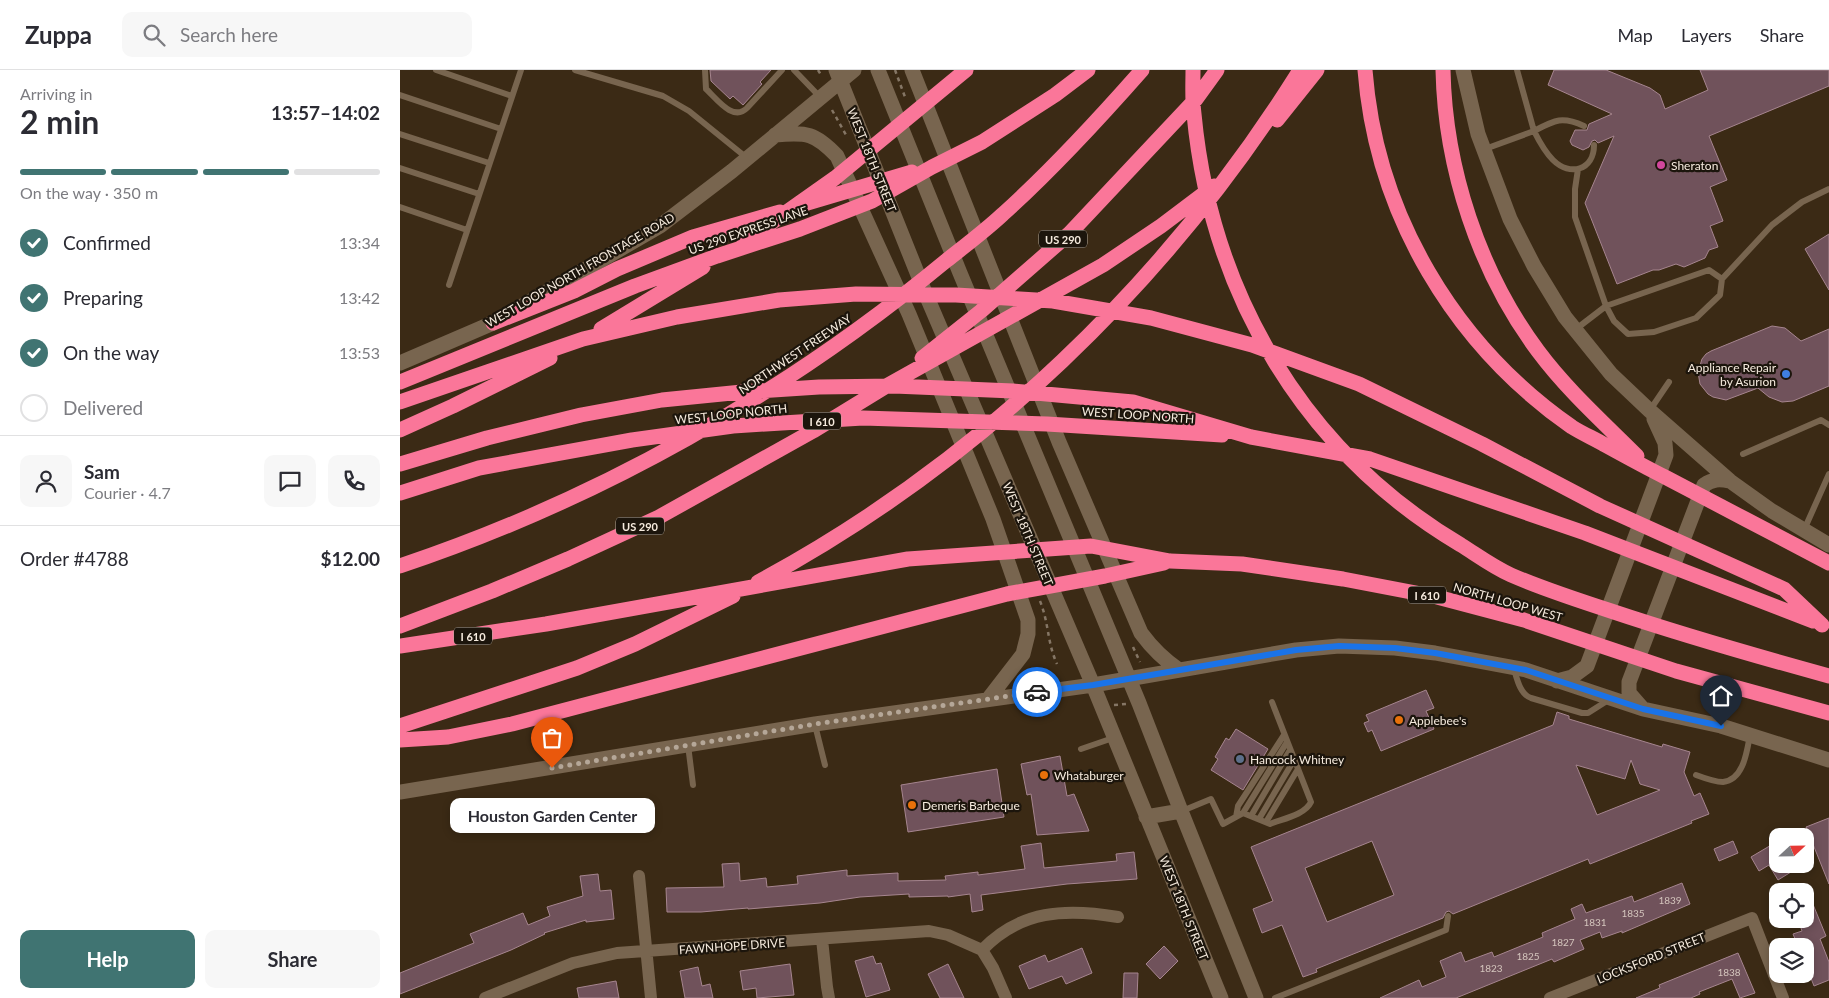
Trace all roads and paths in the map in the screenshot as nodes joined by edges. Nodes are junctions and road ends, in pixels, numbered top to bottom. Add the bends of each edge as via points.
1 (436, 70) edge
2 (521, 70) edge
3 (575, 70) edge
4 (705, 70) edge
5 (782, 70) edge
6 (794, 70) edge
7 (818, 70) edge
8 (854, 70) edge
9 (878, 70) edge
10 (912, 70) edge
11 (966, 70) edge
12 (1088, 70) edge
13 (1142, 70) edge
14 (1193, 70) edge
15 (1217, 70) edge
16 (1300, 70) edge
17 (1317, 70) edge
18 (1365, 70) edge
19 (1443, 70) edge
20 (1463, 70) edge
21 (1518, 70) edge
22 (821, 75) dead end
23 (838, 75) edge
24 (400, 95) edge
25 (512, 96) junction
26 (821, 98) junction
27 (1584, 126) dead end
28 (501, 128) junction
29 (1534, 131) junction
30 (400, 134) edge
31 (775, 135) junction
32 (1594, 145) dead end
33 (1483, 150) junction
34 (747, 158) junction
35 (489, 164) junction
36 (932, 167) junction
37 (400, 168) edge
38 (1578, 169) junction
39 (1829, 189) edge
40 (479, 194) junction
41 (400, 207) edge
42 (467, 230) junction
43 (1722, 279) junction
44 (449, 285) dead end
45 (1606, 306) junction
46 (493, 323) junction
47 (1575, 330) junction
48 (400, 363) edge
49 (400, 382) edge
50 (1669, 382) dead end
51 (888, 385) junction
52 (400, 402) edge
53 (1649, 410) junction
54 (1829, 425) edge
55 (400, 430) edge
56 (1251, 437) junction
57 (1743, 454) dead end
58 (400, 464) edge
59 (1651, 470) junction
60 (1829, 474) edge
61 (1730, 481) junction
62 (400, 493) edge
63 (1804, 530) junction
64 (1829, 545) edge
65 (1170, 561) junction
66 (1829, 563) edge
67 (400, 566) edge
68 (400, 626) edge
69 (1826, 626) edge
70 (400, 646) edge
71 (1513, 668) junction
72 (1179, 670) junction
73 (1829, 676) edge
74 (1128, 678) junction
75 (1556, 681) junction
76 (1093, 685) junction
77 (989, 698) junction
78 (1611, 699) junction
79 (1272, 702) dead end
80 (1131, 704) dead end
81 (1105, 706) dead end
82 (1643, 709) junction
83 (1829, 713) edge
84 (815, 724) junction
85 (400, 726) edge
86 (1284, 735) junction
87 (1750, 735) junction
88 (1114, 738) junction
89 (400, 740) edge
90 (1287, 742) junction
91 (688, 745) junction
92 (1081, 749) dead end
93 (1290, 750) junction
94 (1294, 760) junction
95 (1829, 760) edge
96 (825, 765) dead end
97 (1298, 769) junction
98 (1696, 775) dead end
99 (693, 785) dead end
100 (400, 792) edge
101 (1181, 811) junction
102 (1243, 813) junction
103 (1251, 816) junction
104 (1146, 817) junction
105 (1236, 817) junction
106 (1259, 819) junction
107 (1266, 822) junction
108 (639, 876) dead end
109 (1448, 916) dead end
110 (1118, 917) dead end
111 (822, 939) junction
112 (982, 950) junction
113 (646, 952) junction
114 (485, 998) edge
115 (651, 998) edge
116 (830, 998) edge
117 (1006, 998) edge
118 (1221, 998) edge
119 (1256, 998) edge
120 (1275, 998) edge
121 (1550, 998) edge
122 (1783, 998) edge

1 - 25 lane
2 - 25 lane
3 - 34 lane via 663,96 689,111
4 - 5 lane via 706,89 735,113 744,111
6 - 26 lane
7 - 22 path
8 - 23 main road, WEST LOOP NORTH FRONTAGE ROAD
9 - 74 main road
10 - 72 main road via 1060,442 1141,633 1163,659
11 - 55 highway via 835,178 736,247 545,361
12 - 36 highway, US 290 EXPRESS LANE via 982,142
13 - 67 highway, NORTHWEST FREEWAY via 1090,128 1003,214 902,298 786,380 730,415 579,495
14 - 73 highway via 1193,111 1200,159 1213,221 1233,280 1257,332 1287,382 1330,439 1382,489 1431,527 1509,574 1555,593 1685,636
15 - 51 highway, US 290 via 1196,99 1070,233 981,311
16 - 85 highway via 1208,203 1145,276 1054,368 932,472 840,534 706,610 635,644 577,668
17 - 51 highway via 1265,135 1216,184 1161,226 1103,266
18 - 59 highway via 1367,98 1380,160 1401,220 1423,264 1460,320 1530,394 1574,428
19 - 59 highway via 1451,148 1484,258 1538,351 1565,385
20 - 33 main road
21 - 29 lane
23 - 26 main road, WEST LOOP NORTH FRONTAGE ROAD
23 - 76 main road, WEST 18TH STREET via 924,290
24 - 28 lane
25 - 28 lane
26 - 31 main road, WEST LOOP NORTH FRONTAGE ROAD
27 - 29 lane via 1562,119
28 - 35 lane
29 - 33 lane
29 - 38 lane via 1553,160 1567,168
30 - 35 lane
31 - 34 main road, WEST LOOP NORTH FRONTAGE ROAD
31 - 77 main road via 799,133 812,136 837,156 909,314 993,519 1028,620 1028,634 1023,654
32 - 38 lane via 1592,160
33 - 47 main road via 1514,227 1534,266
34 - 46 main road, WEST LOOP NORTH FRONTAGE ROAD via 660,226
35 - 40 lane
36 - 46 highway via 694,237
36 - 49 highway, US 290 EXPRESS LANE via 872,200 800,229 635,286
37 - 40 lane
38 - 45 lane via 1575,217
39 - 43 lane via 1802,202 1772,225
40 - 42 lane
41 - 42 lane
42 - 44 lane
43 - 45 lane via 1709,270
43 - 45 lane via 1720,295 1696,318 1654,332 1628,334 1614,321
45 - 47 lane
46 - 48 main road, WEST LOOP NORTH FRONTAGE ROAD
47 - 53 main road via 1611,374
50 - 53 lane
51 - 68 highway, US 290 via 659,517 509,584
52 - 69 highway via 583,340 677,317 779,300 856,294 956,295 1053,301 1152,318 1234,340 1360,384 1600,506 1784,589
53 - 61 main road
53 - 75 main road via 1665,443 1666,455 1587,666 1572,677
54 - 57 lane via 1821,420
56 - 58 highway via 1132,402 1013,391 894,386 819,387 662,400 581,415
56 - 62 highway, WEST LOOP NORTH / I 610 via 1047,424 863,418 733,426 507,462
56 - 69 highway, I 610 via 1370,459 1585,532
59 - 66 highway
60 - 63 lane
61 - 63 main road
61 - 82 main road via 1711,480 1704,485 1629,682 1629,693
63 - 64 main road
65 - 70 highway, I 610 via 1091,546 908,559 546,624
65 - 83 highway, NORTH LOOP WEST / I 610 via 1242,564 1437,597 1524,620 1676,671
65 - 89 highway via 1007,594 512,724 448,737
71 - 72 main road via 1435,653 1339,646
71 - 75 main road
71 - 78 lane via 1523,691 1531,698 1582,713
72 - 74 main road
74 - 76 main road
74 - 101 main road
75 - 78 main road
76 - 77 main road
76 - 88 main road, WEST 18TH STREET
77 - 84 main road
78 - 82 main road
79 - 86 lane
80 - 81 path
82 - 87 main road
84 - 91 main road
84 - 96 lane
86 - 90 lane
86 - 105 lane via 1238,806
87 - 95 main road
87 - 98 lane via 1744,762 1732,779 1720,782
88 - 92 lane
88 - 104 main road, WEST 18TH STREET
90 - 93 lane
90 - 102 lane
91 - 99 lane
91 - 100 main road
93 - 94 lane
93 - 103 lane
94 - 97 lane
94 - 106 lane
97 - 107 lane
97 - 107 lane via 1311,802 1309,806 1270,824
101 - 104 main road
101 - 105 lane via 1211,799 1223,824
101 - 119 main road
102 - 103 lane
102 - 105 lane
103 - 106 lane
104 - 118 main road, WEST 18TH STREET
106 - 107 lane
108 - 113 street
109 - 120 lane via 1446,930
110 - 112 street via 1092,912 1054,912 1029,918 994,936
111 - 112 street, FAWNHOPE DRIVE via 929,931 948,935
111 - 113 street, FAWNHOPE DRIVE
111 - 116 street
112 - 117 street
113 - 114 street, FAWNHOPE DRIVE via 617,953 573,963
113 - 115 street
121 - 122 street, LOCKSFORD STREET via 1752,918

